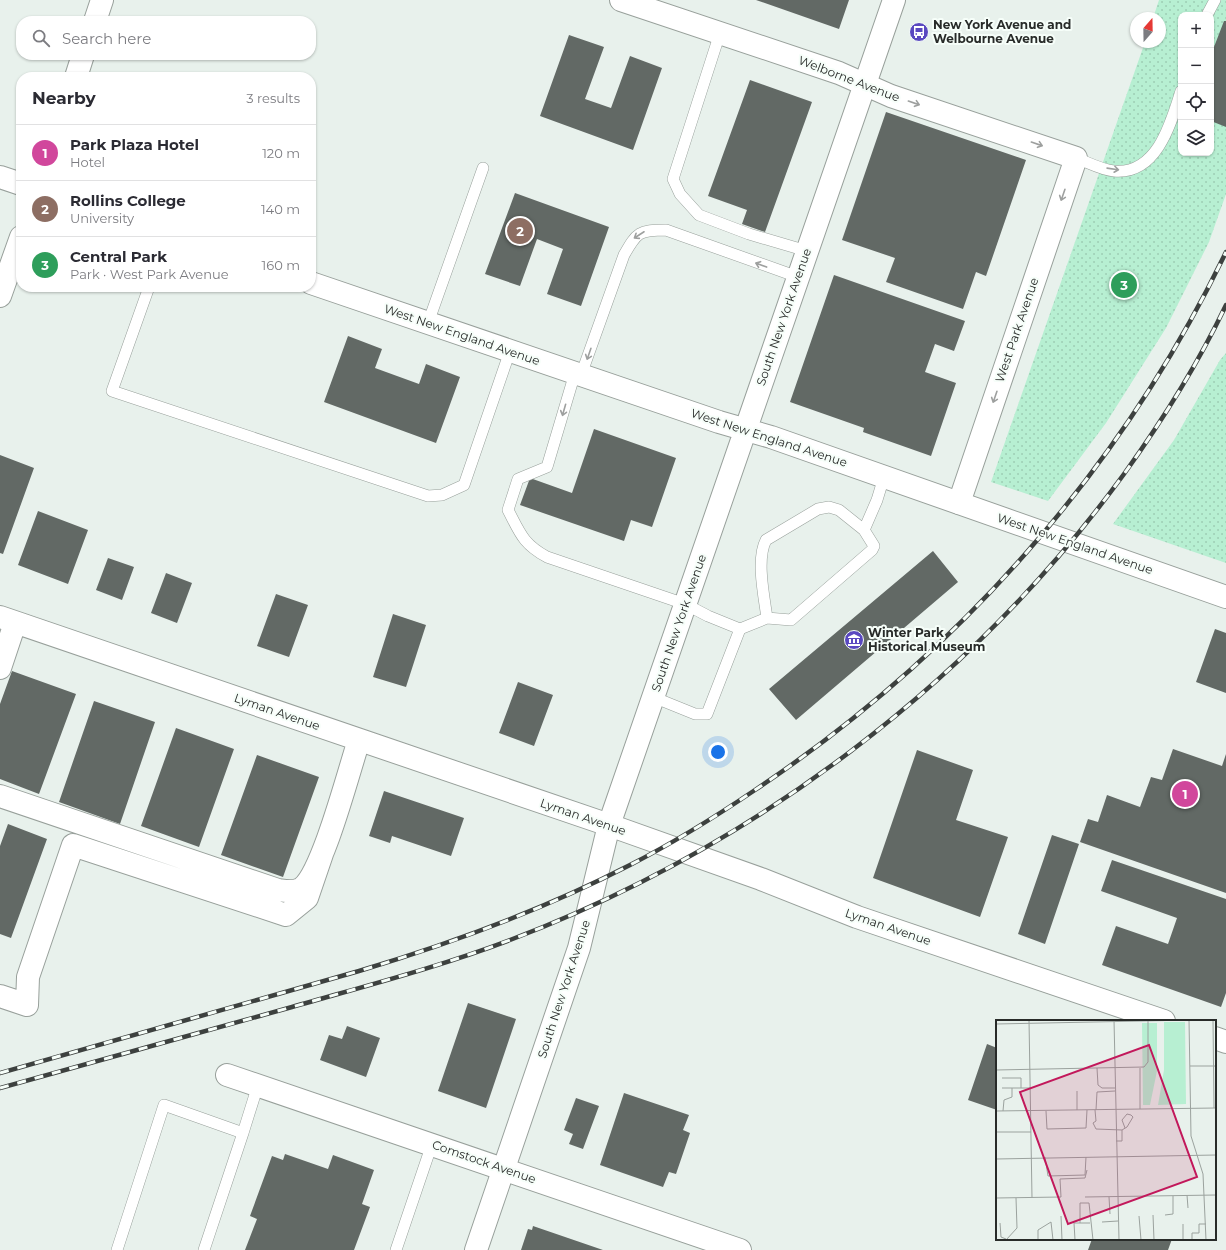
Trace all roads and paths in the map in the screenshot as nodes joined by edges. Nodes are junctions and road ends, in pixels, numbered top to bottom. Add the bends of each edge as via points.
1 (102, 0) edge
2 (621, 0) edge
3 (894, 0) edge
4 (1215, 0) edge
5 (1209, 12) edge
6 (97, 16) edge
7 (720, 33) junction
8 (81, 60) edge
9 (78, 72) edge
10 (864, 84) junction
11 (1178, 100) edge
12 (1076, 158) junction
13 (484, 168) dead end
14 (0, 177) edge
15 (16, 182) edge
16 (16, 251) edge
17 (807, 251) junction
18 (798, 278) junction
19 (316, 285) edge
20 (147, 292) edge
21 (0, 296) edge
22 (428, 323) junction
23 (510, 351) junction
24 (578, 374) junction
25 (745, 430) junction
26 (884, 477) junction
27 (959, 503) junction
28 (864, 530) junction
29 (1226, 597) edge
30 (685, 604) junction
31 (767, 618) junction
32 (8, 620) edge
33 (740, 629) junction
34 (0, 668) edge
35 (653, 697) junction
36 (359, 740) junction
37 (0, 796) edge
38 (609, 825) junction
39 (322, 854) junction
40 (0, 996) edge
41 (1161, 1020) edge
42 (1216, 1038) edge
43 (1226, 1042) edge
44 (227, 1075) dead end
45 (258, 1085) junction
46 (243, 1133) junction
47 (432, 1144) junction
48 (504, 1169) junction
49 (117, 1250) edge
50 (204, 1250) edge
51 (396, 1250) edge
52 (476, 1250) edge
53 (740, 1250) edge

1 - 6 street
2 - 7 street, Welborne Avenue
3 - 10 street, South New York Avenue
4 - 5 lane
7 - 10 street, Welborne Avenue via 840,73
7 - 17 lane via 673,179 680,194 699,215 749,234
8 - 9 street
10 -> 12 street, Welborne Avenue via 891,96
10 - 17 street, South New York Avenue
12 -> 11 lane via 1114,171 1132,169 1144,163 1166,136
12 -> 27 street, West Park Avenue
13 - 22 lane
14 - 15 street
16 - 21 street
17 - 18 street, South New York Avenue
18 -> 24 lane via 666,230 647,230 633,239 624,255
18 - 25 street, South New York Avenue
19 - 22 street, West New England Avenue
20 - 23 lane via 112,391 428,496 448,493 464,485
22 - 23 street, West New England Avenue
23 - 24 street, West New England Avenue
24 - 25 street, West New England Avenue
24 -> 30 lane via 547,467 518,479 508,510 523,540 547,557
25 - 26 street, West New England Avenue
25 - 30 street, South New York Avenue
26 - 27 street, West New England Avenue
26 - 28 lane
27 - 29 street, West New England Avenue
28 - 31 lane via 874,546 872,550 791,620
28 - 31 lane via 839,510 829,507 818,510 766,540 762,548 762,580
30 - 33 lane
30 - 35 street, South New York Avenue
31 - 33 lane
32 - 34 street
32 - 36 street, Lyman Avenue
33 - 35 lane via 707,714 694,714
35 - 38 street, South New York Avenue
36 - 38 street, Lyman Avenue
36 - 39 street
37 - 39 street via 278,890 300,889 313,874
38 - 41 street, Lyman Avenue via 761,879 857,917
38 - 48 street, South New York Avenue via 579,948
39 - 40 street via 307,898 286,915 73,845 28,976 27,1005
42 - 43 street
44 - 45 street, Comstock Avenue
45 - 46 lane
45 - 47 street, Comstock Avenue
46 - 49 lane via 164,1105
46 - 50 lane
47 - 48 street, Comstock Avenue
47 - 51 lane
48 - 52 street, South New York Avenue
48 - 53 street, Comstock Avenue

